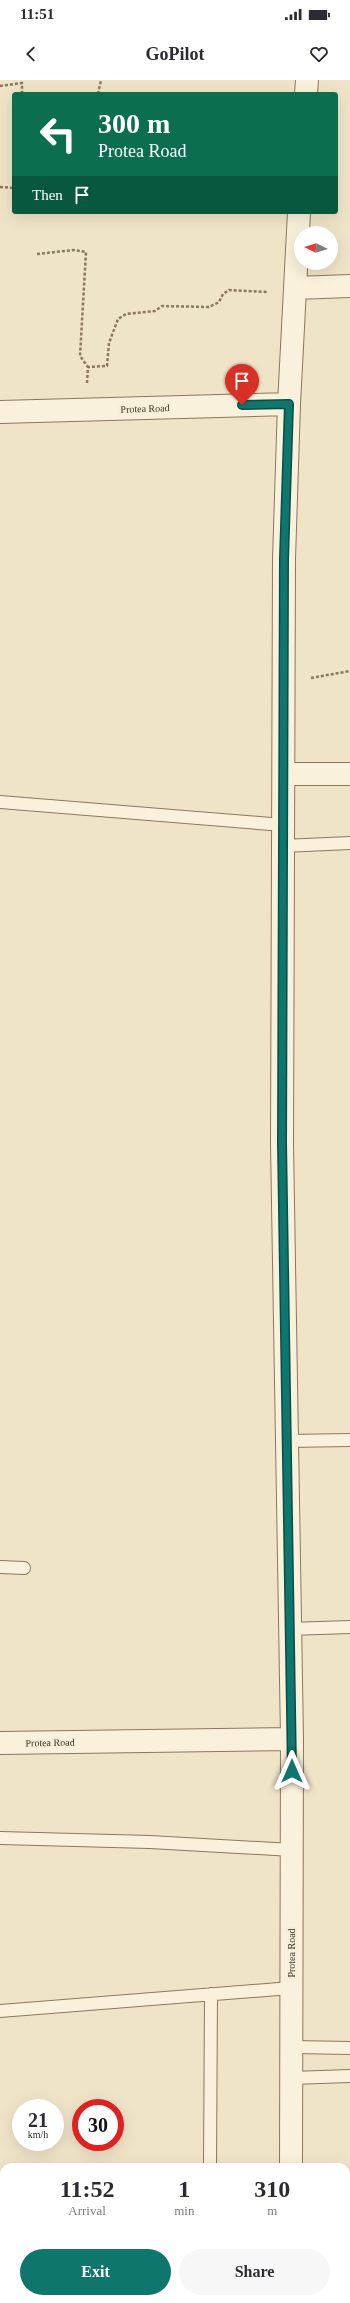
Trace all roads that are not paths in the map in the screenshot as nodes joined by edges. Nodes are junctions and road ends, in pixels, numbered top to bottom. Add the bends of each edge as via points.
1 (307, 80) edge
2 (306, 92) edge
3 (299, 214) edge
4 (350, 286) edge
5 (295, 288) junction
6 (289, 404) junction
7 (0, 412) edge
8 (284, 774) junction
9 (350, 774) edge
10 (0, 802) edge
11 (283, 824) junction
12 (350, 843) edge
13 (283, 846) junction
14 (350, 1440) edge
15 (286, 1441) junction
16 (0, 1568) edge
17 (24, 1568) dead end
18 (350, 1627) edge
19 (289, 1629) junction
20 (292, 1739) junction
21 (0, 1743) edge
22 (0, 1838) edge
23 (292, 1850) junction
24 (291, 1988) junction
25 (211, 1994) junction
26 (0, 2010) edge
27 (292, 2047) junction
28 (350, 2048) edge
29 (350, 2076) edge
30 (291, 2078) junction
31 (210, 2163) edge
32 (291, 2163) edge

1 - 2 street
3 - 5 street, Protea Road
4 - 5 street
5 - 6 street, Protea Road
6 - 7 street, Protea Road
6 - 8 street, Protea Road via 284,559
8 - 9 street
8 - 11 street, Protea Road
10 - 11 lane
11 - 13 street, Protea Road
12 - 13 lane
13 - 15 street, Protea Road via 282,1143
14 - 15 lane
15 - 19 street, Protea Road
16 - 17 lane
18 - 19 lane
19 - 20 street, Protea Road
20 - 21 street, Protea Road
20 - 23 street, Protea Road
22 - 23 lane via 150,1842
23 - 24 street, Protea Road
24 - 25 lane
24 - 27 street, Protea Road
25 - 26 lane
25 - 31 lane
27 - 28 lane
27 - 30 street, Protea Road
29 - 30 lane
30 - 32 street, Protea Road

